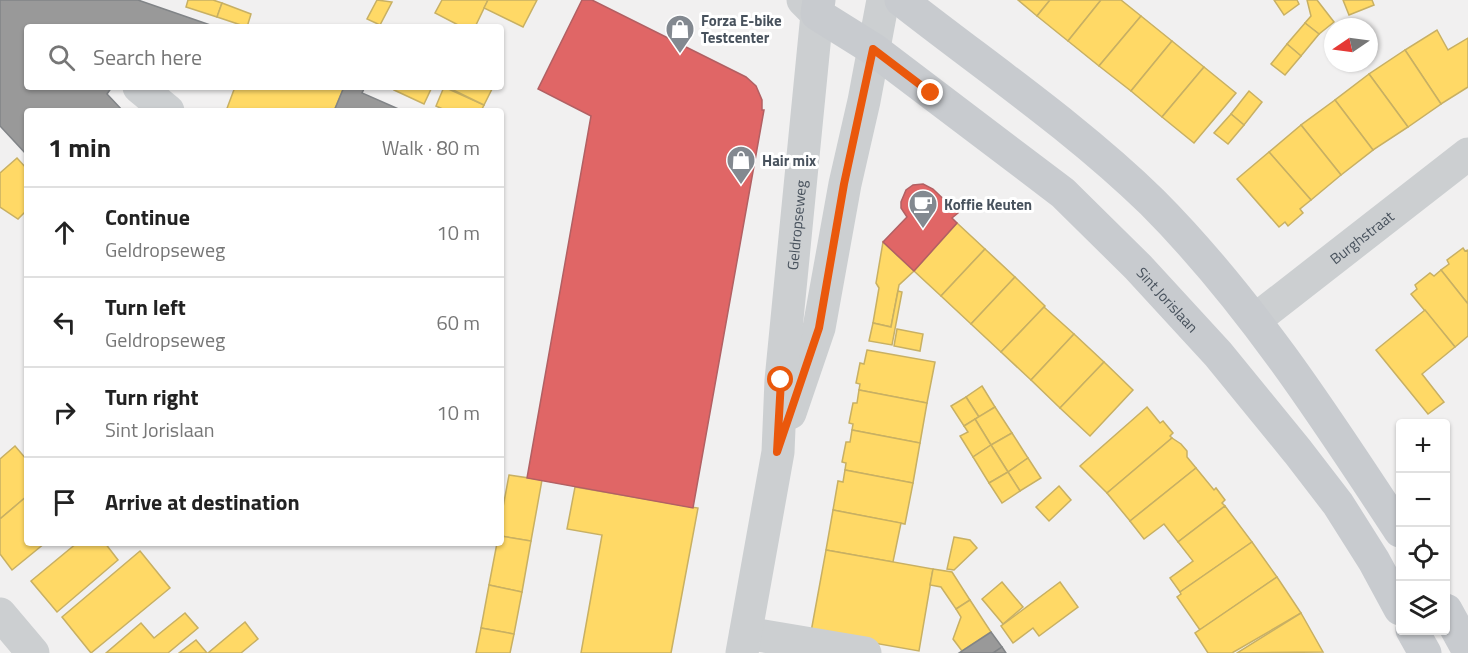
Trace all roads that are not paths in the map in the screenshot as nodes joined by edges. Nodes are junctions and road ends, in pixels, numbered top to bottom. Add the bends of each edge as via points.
1 (883, 0) edge
2 (901, 0) edge
3 (813, 5) edge
4 (873, 49) junction
5 (143, 90) edge
6 (164, 108) edge
7 (1468, 154) edge
8 (1255, 320) junction
9 (777, 452) junction
10 (1398, 527) edge
11 (1396, 600) edge
12 (0, 614) edge
13 (1450, 617) edge
14 (1415, 635) edge
15 (744, 643) edge
16 (1468, 650) edge
17 (32, 653) edge
18 (865, 653) edge
19 (1425, 653) edge

1 - 4 street, Geldropseweg
2 - 8 main road via 1082,139 1151,202 1209,263
3 - 4 main road, Sint Jorislaan
3 - 9 street, Geldropseweg
4 - 9 street, Geldropseweg via 819,328
4 - 11 main road, Sint Jorislaan via 1063,193 1138,267 1218,354 1305,460 1344,514
5 - 6 street
7 - 8 street, Burghstraat
8 - 10 main road
9 - 15 street, Geldropseweg
12 - 17 street
13 - 16 main road
14 - 19 main road
15 - 18 street

